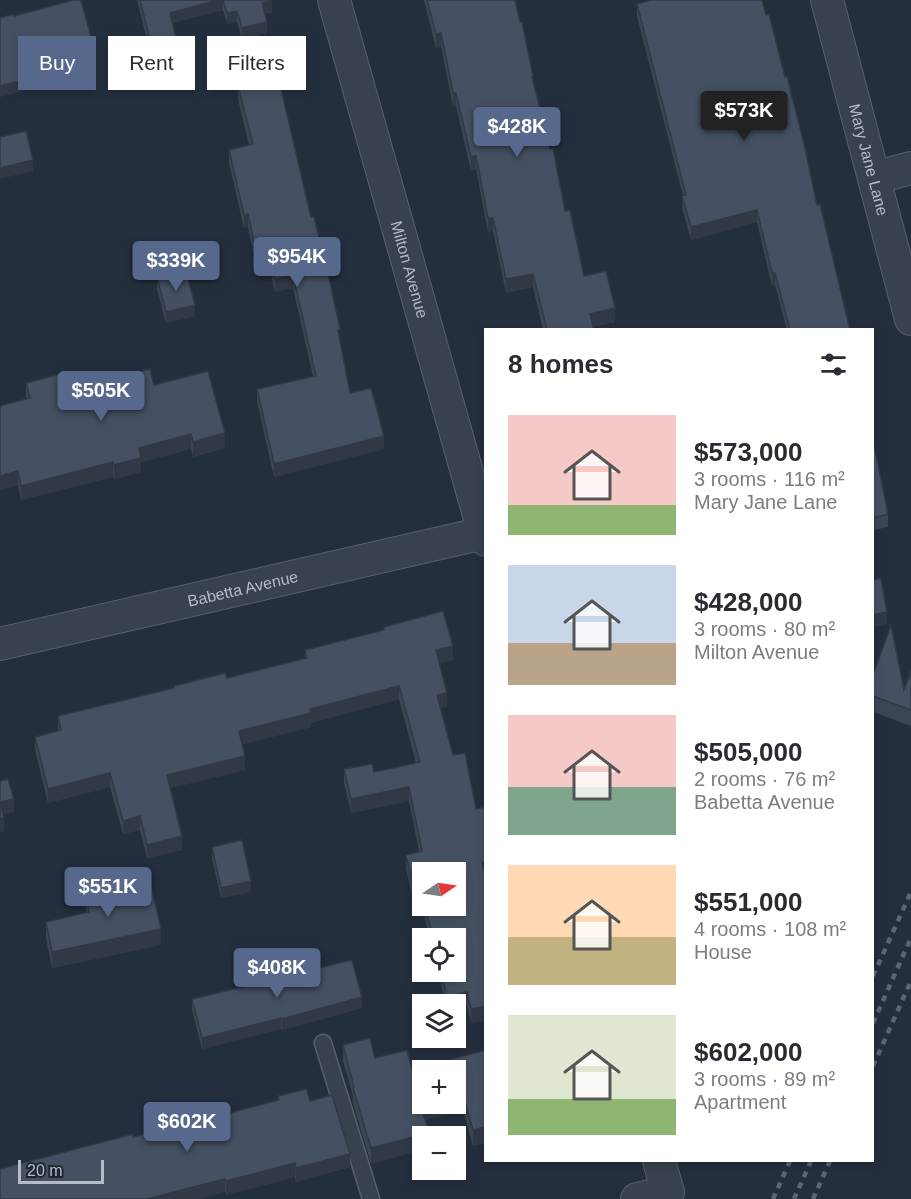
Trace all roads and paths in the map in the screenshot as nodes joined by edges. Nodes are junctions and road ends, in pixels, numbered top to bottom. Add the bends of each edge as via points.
1 (334, 0) edge
2 (827, 0) edge
3 (911, 168) edge
4 (874, 178) junction
5 (911, 319) edge
6 (484, 533) edge
7 (484, 537) edge
8 (0, 644) edge
9 (323, 1043) dead end
10 (659, 1162) edge
11 (371, 1199) edge
12 (637, 1199) edge

1 - 6 street, Milton Avenue
2 - 4 street, Mary Jane Lane
3 - 4 street
4 - 5 street, Mary Jane Lane
7 - 8 street, Babetta Avenue
9 - 11 lane
10 - 12 street via 668,1192

